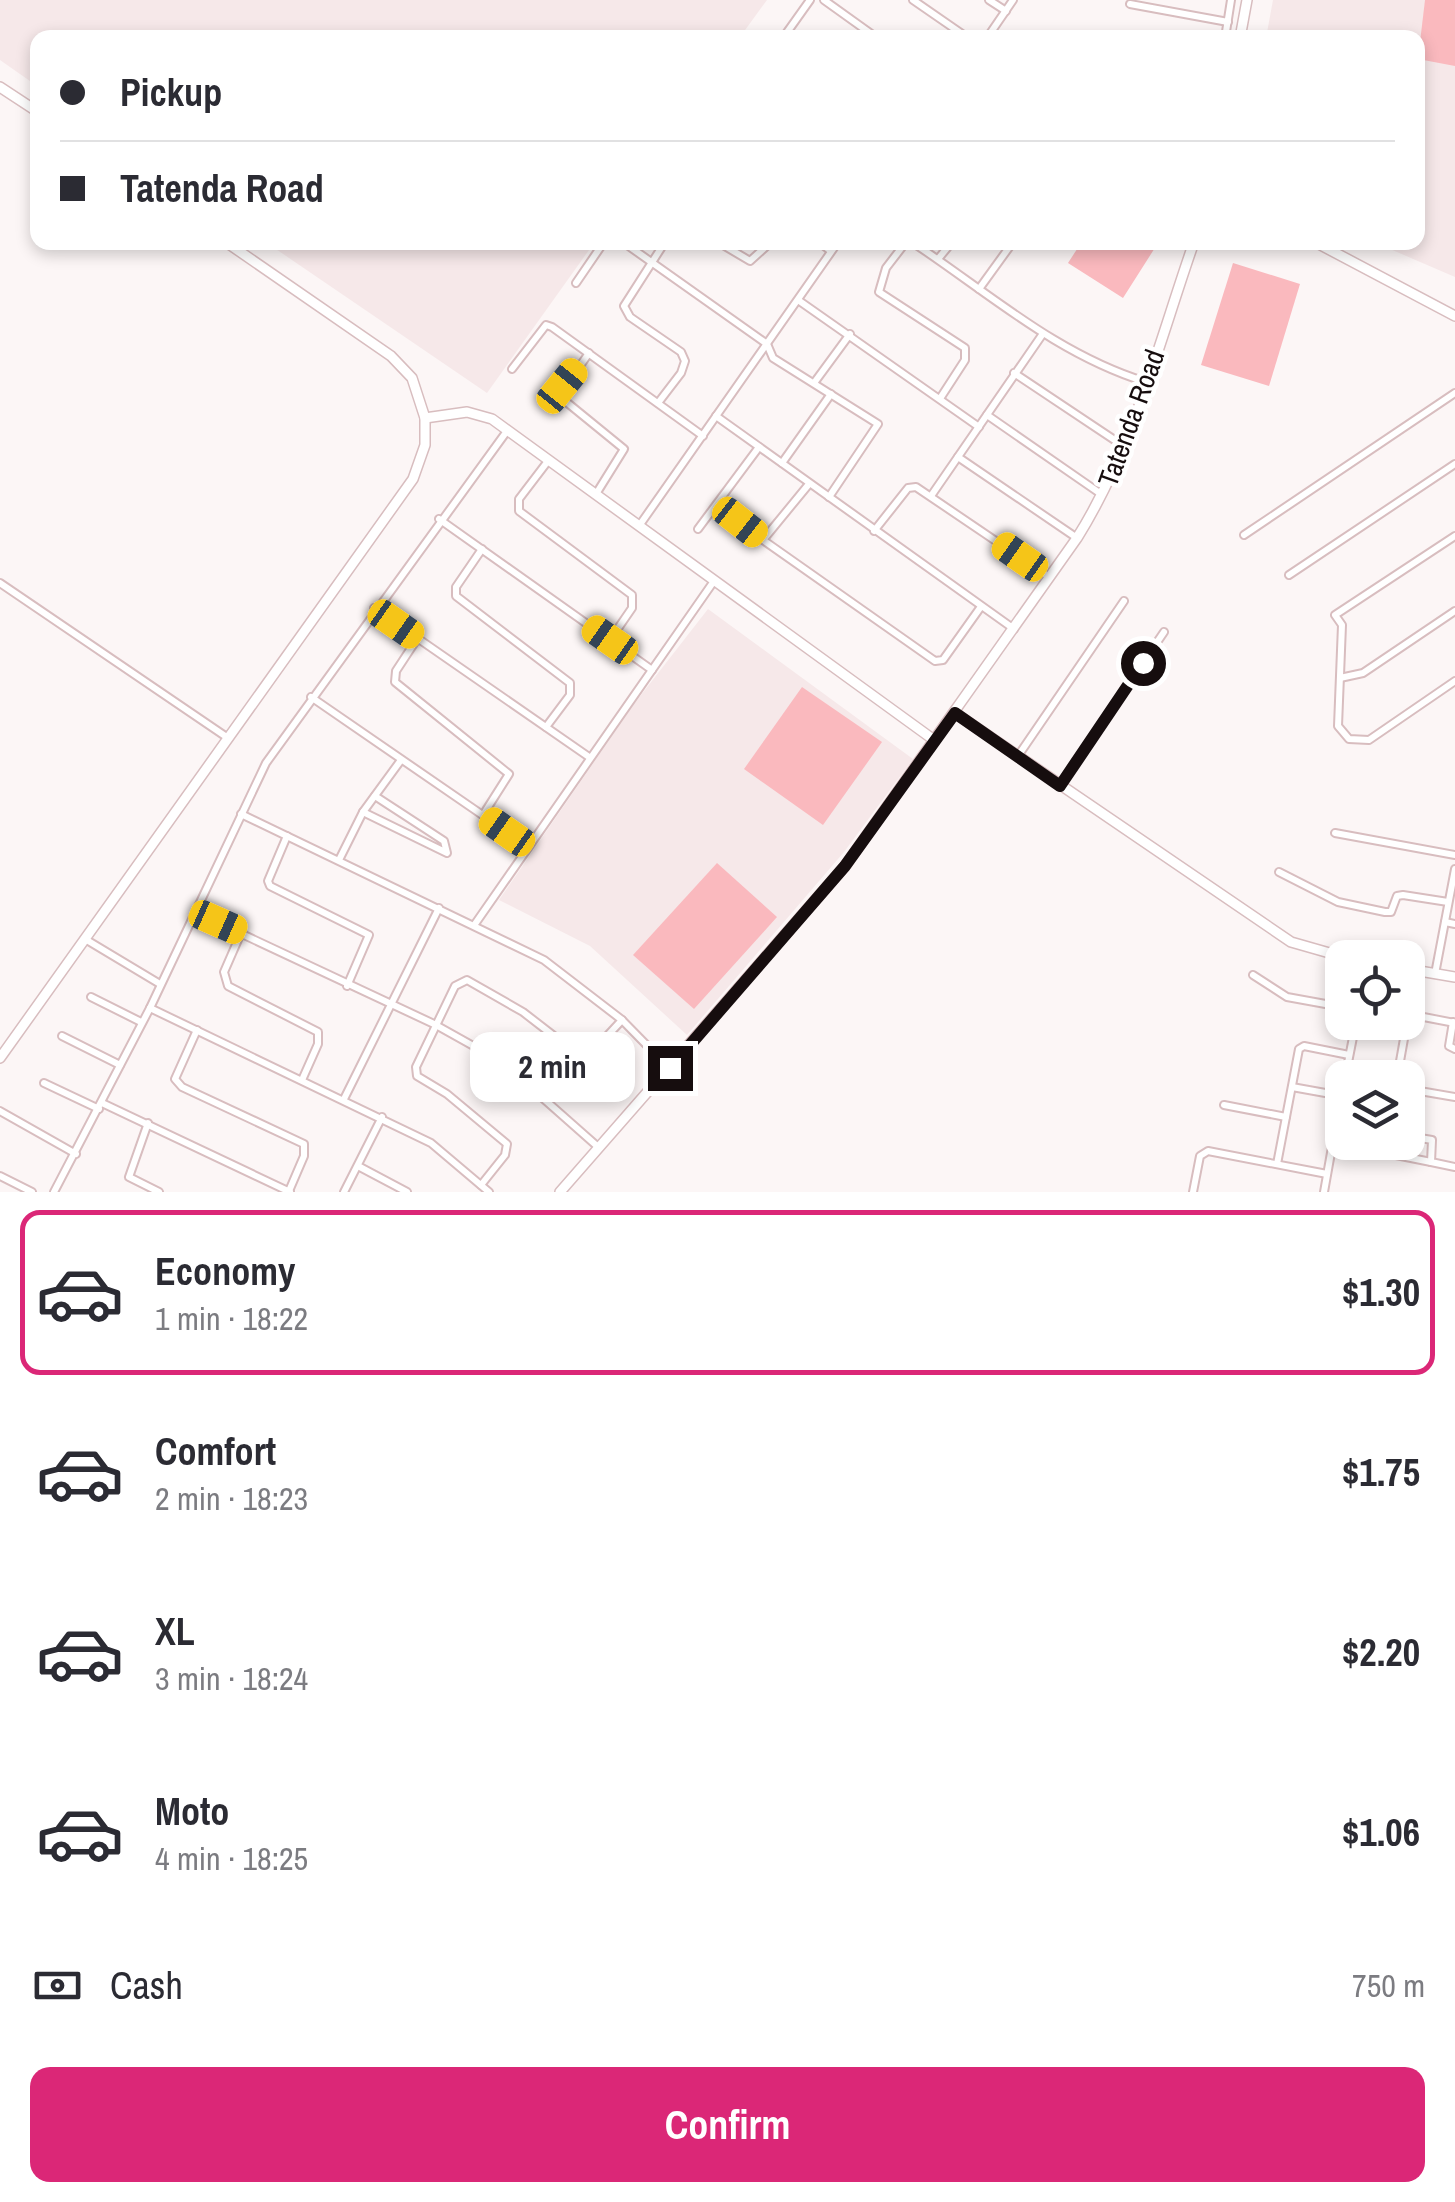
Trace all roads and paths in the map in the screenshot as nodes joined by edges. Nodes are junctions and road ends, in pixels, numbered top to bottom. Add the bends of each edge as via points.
1 (810, 0) edge
2 (824, 0) edge
3 (913, 0) edge
4 (989, 0) edge
5 (1014, 0) edge
6 (1232, 0) edge
7 (1247, 0) edge
8 (1130, 4) dead end
9 (1006, 11) junction
10 (1228, 22) junction
11 (792, 30) edge
12 (866, 30) edge
13 (956, 30) edge
14 (993, 30) edge
15 (1226, 30) edge
16 (1241, 30) edge
17 (0, 86) edge
18 (30, 107) edge
19 (238, 250) edge
20 (599, 250) edge
21 (634, 250) edge
22 (660, 250) edge
23 (731, 250) edge
24 (762, 250) edge
25 (902, 250) edge
26 (922, 250) edge
27 (946, 250) edge
28 (1007, 250) edge
29 (1191, 250) edge
30 (1330, 250) edge
31 (831, 251) edge
32 (938, 260) junction
33 (651, 263) junction
34 (576, 283) dead end
35 (978, 288) junction
36 (798, 300) junction
37 (1455, 316) edge
38 (850, 334) junction
39 (1042, 335) junction
40 (767, 344) junction
41 (589, 353) junction
42 (512, 369) dead end
43 (1014, 374) junction
44 (1146, 382) junction
45 (814, 384) junction
46 (1455, 393) edge
47 (831, 394) junction
48 (941, 397) junction
49 (658, 403) junction
50 (988, 414) junction
51 (716, 416) junction
52 (425, 418) junction
53 (979, 427) junction
54 (508, 430) junction
55 (703, 436) junction
56 (760, 447) junction
57 (1125, 447) junction
58 (958, 457) junction
59 (548, 461) junction
60 (782, 463) junction
61 (1455, 464) edge
62 (810, 484) junction
63 (596, 494) junction
64 (1104, 495) junction
65 (829, 496) junction
66 (931, 496) junction
67 (717, 504) junction
68 (440, 519) junction
69 (638, 526) junction
70 (698, 529) dead end
71 (874, 531) junction
72 (1244, 535) dead end
73 (1455, 536) edge
74 (1077, 538) junction
75 (763, 540) junction
76 (482, 549) junction
77 (1288, 575) dead end
78 (1050, 578) junction
79 (714, 581) junction
80 (0, 583) edge
81 (1124, 600) dead end
82 (374, 608) junction
83 (980, 608) junction
84 (1455, 610) edge
85 (1014, 629) junction
86 (1164, 632) dead end
87 (418, 639) junction
88 (610, 640) junction
89 (652, 670) junction
90 (1340, 678) junction
91 (1455, 681) edge
92 (311, 697) junction
93 (955, 713) junction
94 (546, 727) junction
95 (228, 738) junction
96 (934, 740) junction
97 (1018, 756) junction
98 (588, 757) junction
99 (401, 760) junction
100 (1060, 786) junction
101 (376, 796) junction
102 (363, 812) junction
103 (241, 814) junction
104 (483, 815) junction
105 (1334, 833) dead end
106 (287, 836) junction
107 (526, 845) junction
108 (1455, 855) edge
109 (338, 861) junction
110 (1279, 872) dead end
111 (1455, 872) edge
112 (1448, 902) junction
113 (439, 908) junction
114 (195, 912) junction
115 (1445, 922) junction
116 (475, 924) junction
117 (1455, 924) edge
118 (241, 933) junction
119 (85, 939) junction
120 (1325, 952) edge
121 (1425, 972) edge
122 (1434, 974) junction
123 (1253, 975) dead end
124 (1455, 978) edge
125 (160, 984) junction
126 (347, 986) junction
127 (91, 998) dead end
128 (1325, 1005) edge
129 (390, 1007) junction
130 (150, 1008) junction
131 (622, 1020) junction
132 (1425, 1020) edge
133 (142, 1022) junction
134 (1454, 1023) edge
135 (434, 1024) junction
136 (198, 1030) junction
137 (62, 1036) dead end
138 (1352, 1040) edge
139 (1455, 1049) edge
140 (1349, 1055) junction
141 (0, 1058) edge
142 (1348, 1060) edge
143 (120, 1065) junction
144 (670, 1068) junction
145 (302, 1080) junction
146 (44, 1083) dead end
147 (1292, 1087) junction
148 (1325, 1092) edge
149 (1425, 1092) edge
150 (1455, 1097) edge
151 (344, 1099) junction
152 (1224, 1105) dead end
153 (100, 1106) junction
154 (0, 1111) edge
155 (382, 1117) junction
156 (1286, 1117) junction
157 (148, 1123) junction
158 (1425, 1139) edge
159 (598, 1146) junction
160 (76, 1154) junction
161 (1330, 1160) edge
162 (1421, 1160) edge
163 (1431, 1162) junction
164 (1278, 1164) junction
165 (358, 1166) junction
166 (1455, 1167) edge
167 (1327, 1174) junction
168 (0, 1176) edge
169 (481, 1185) junction
170 (32, 1192) edge
171 (54, 1192) edge
172 (160, 1192) edge
173 (290, 1192) edge
174 (344, 1192) edge
175 (407, 1192) edge
176 (489, 1192) edge
177 (560, 1192) edge
178 (1193, 1192) edge
179 (1324, 1192) edge

1 - 11 street
2 - 12 street
3 - 13 street
4 - 9 street
5 - 9 street
6 - 10 street
7 - 16 street
8 - 10 street
9 - 14 street
10 - 15 street
17 - 18 street
19 - 52 street via 395,359 412,378
20 - 34 street
21 - 33 street
22 - 33 street
23 - 24 street via 750,261
25 - 48 street via 886,268 879,292 965,348 965,360
26 - 32 street
27 - 32 street
28 - 35 street
29 - 44 street, Tatenda Road
30 - 37 street
31 - 36 street
32 - 35 street
33 - 40 street
33 - 49 street via 624,306 685,360
35 - 39 street
36 - 38 street
36 - 40 street
38 - 45 street
38 - 48 street
39 - 43 street
39 - 44 street
40 - 45 street via 773,358
40 - 51 street
41 - 42 street via 546,325
41 - 49 street
41 - 63 street via 559,396 624,449
43 - 50 street
43 - 57 street
44 - 57 street, Tatenda Road
45 - 47 street
46 - 72 street
47 - 60 street
47 - 65 street via 878,424
48 - 53 street
49 - 55 street
50 - 53 street
50 - 64 street
51 - 55 street
51 - 56 street
52 - 54 street via 480,414
52 - 95 street via 425,445 413,479
53 - 58 street
54 - 59 street
54 - 68 street
55 - 69 street
56 - 60 street
56 - 67 street
57 - 64 street, Tatenda Road
58 - 66 street
58 - 74 street
59 - 63 street
59 - 88 street via 518,510 632,595 632,608
60 - 62 street
61 - 77 street
62 - 65 street
62 - 75 street
63 - 69 street
64 - 74 street, Tatenda Road
65 - 71 street
66 - 71 street via 910,486
66 - 78 street
67 - 70 street
67 - 75 street
68 - 76 street
68 - 82 street
69 - 79 street
71 - 83 street
73 - 90 street via 1335,615 1342,625
74 - 78 street, Tatenda Road
75 - 83 street via 935,661
76 - 88 street
76 - 94 street via 456,596 570,684 570,695
78 - 85 street, Tatenda Road
79 - 89 street
79 - 96 street
80 - 95 street
81 - 97 street
82 - 87 street
82 - 92 street
83 - 85 street
84 - 90 street via 1363,673
85 - 93 street, Tatenda Road
86 - 100 street
87 - 94 street
87 - 104 street via 395,682 509,774
88 - 89 street
89 - 98 street
90 - 91 street via 1338,726 1356,742
92 - 99 street
92 - 103 street
93 - 96 street, Tatenda Road
93 - 97 street
94 - 98 street
95 - 119 street
96 - 144 street, Tatenda Road via 845,866
97 - 100 street
98 - 107 street
99 - 101 street
99 - 104 street
100 - 120 street via 1291,942
101 - 102 street
101 - 102 street via 444,841 447,853
102 - 109 street
103 - 106 street
103 - 114 street
104 - 107 street
105 - 108 street
106 - 109 street
106 - 126 street via 270,886 369,936
107 - 116 street
109 - 113 street
110 - 112 street via 1338,902 1385,912 1403,895
111 - 112 street
112 - 115 street
113 - 116 street
113 - 129 street
114 - 118 street
114 - 125 street
115 - 117 street
115 - 122 street
116 - 131 street via 544,960
118 - 126 street
118 - 145 street via 224,972 228,986 318,1032
119 - 125 street
119 - 141 street
121 - 122 street
122 - 124 street
123 - 128 street via 1287,997
125 - 130 street
126 - 129 street
127 - 133 street
129 - 135 street
129 - 151 street
130 - 133 street
130 - 136 street
131 - 135 street via 586,1060 467,980 455,986
131 - 144 street
132 - 134 street
133 - 143 street
134 - 139 street
135 - 159 street via 502,1062
135 - 169 street via 417,1076 506,1144
136 - 145 street
136 - 173 street via 176,1079 304,1144
137 - 143 street
138 - 140 street
140 - 142 street
140 - 147 street via 1300,1048
143 - 153 street
144 - 159 street, Tatenda Road
145 - 151 street
146 - 153 street
147 - 148 street
147 - 156 street
149 - 150 street
151 - 155 street
152 - 156 street
153 - 157 street
153 - 160 street
154 - 160 street
155 - 165 street
155 - 169 street via 431,1143
156 - 164 street
157 - 172 street via 129,1178
157 - 173 street
158 - 163 street via 1432,1140
159 - 177 street, Tatenda Road
160 - 171 street
161 - 167 street
162 - 163 street
163 - 166 street
164 - 167 street
164 - 178 street via 1208,1151 1200,1156
165 - 174 street
165 - 175 street
167 - 179 street
168 - 170 street
169 - 176 street

